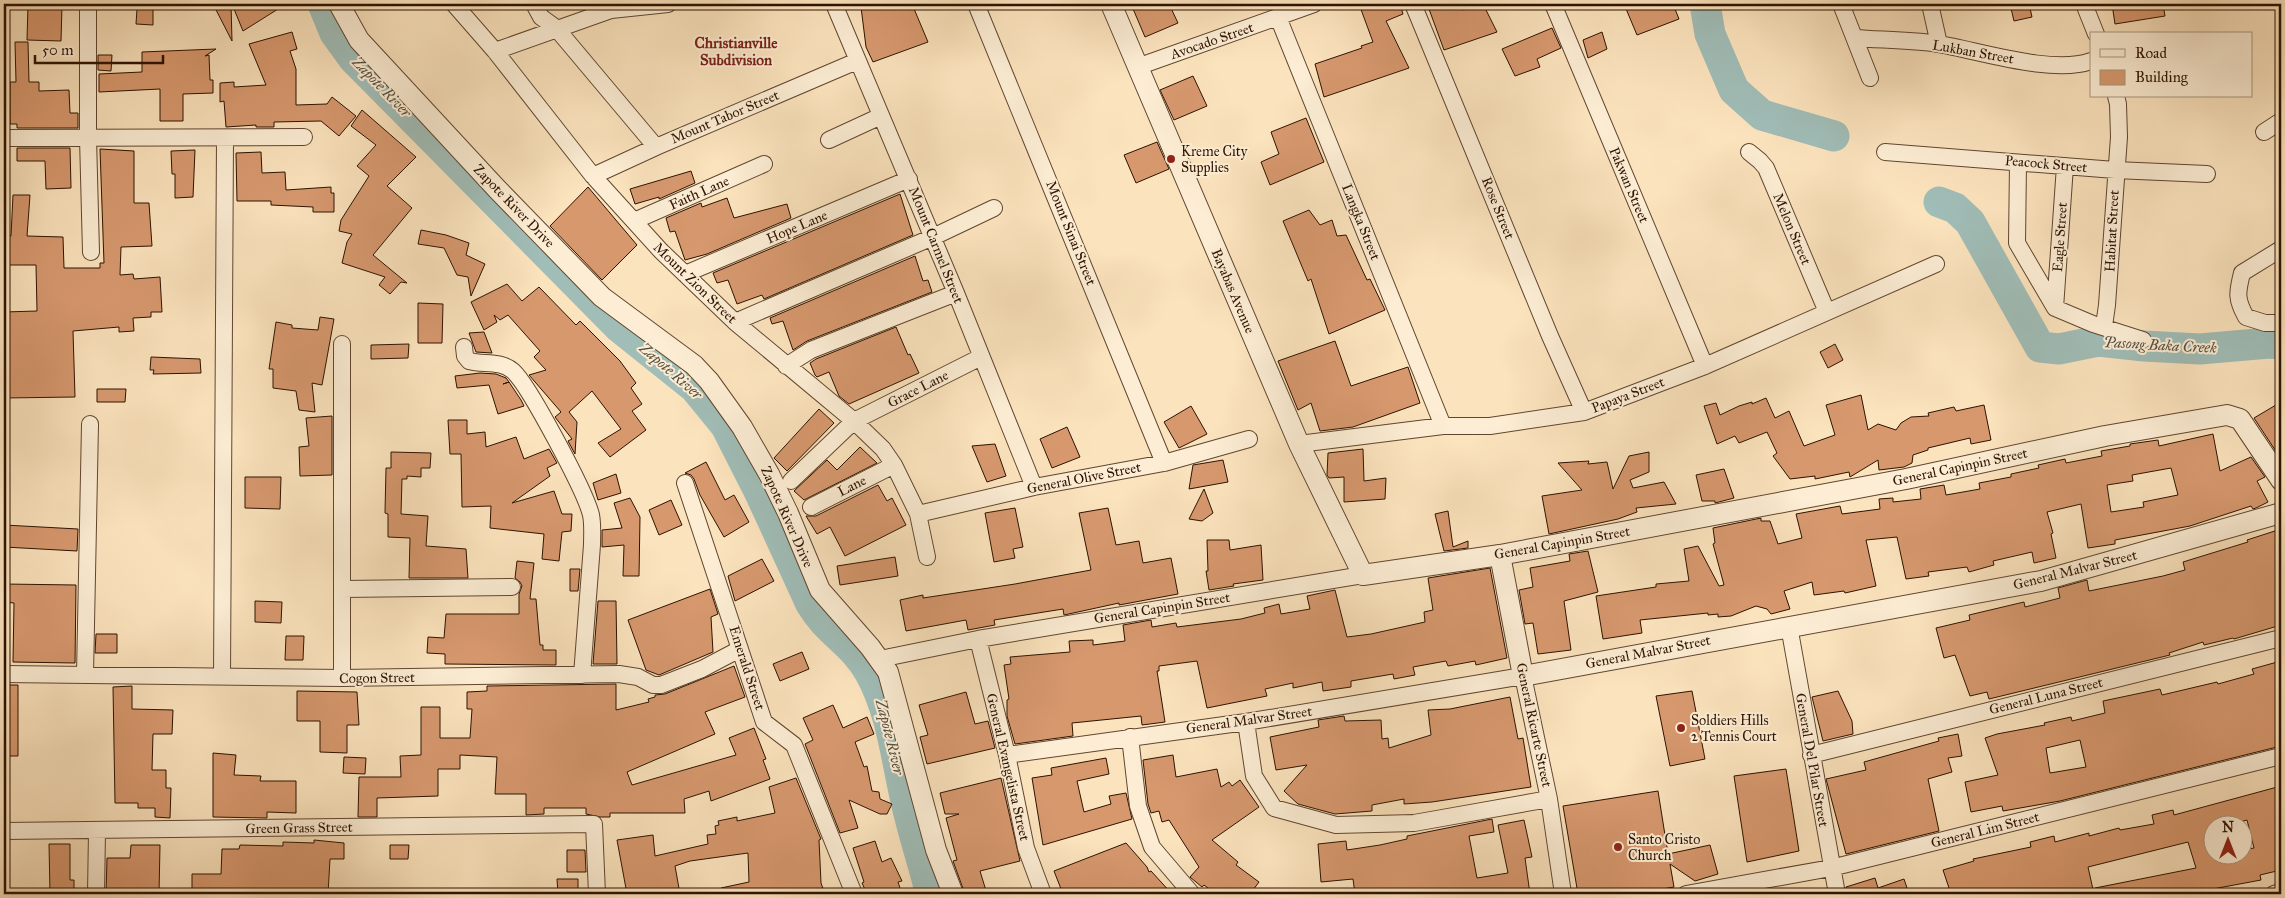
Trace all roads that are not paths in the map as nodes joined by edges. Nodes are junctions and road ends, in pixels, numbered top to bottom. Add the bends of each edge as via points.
1 (88, 4) edge
2 (339, 4) edge
3 (454, 4) edge
4 (534, 4) edge
5 (668, 4) edge
6 (834, 4) edge
7 (976, 4) edge
8 (1111, 4) edge
9 (1314, 4) edge
10 (1413, 4) edge
11 (1553, 4) edge
12 (1841, 4) edge
13 (1930, 4) edge
14 (2084, 4) edge
15 (610, 7) edge
16 (1278, 18) junction
17 (556, 28) junction
18 (2095, 32) edge
19 (1854, 38) junction
20 (1939, 44) junction
21 (495, 51) junction
22 (857, 61) junction
23 (2090, 61) edge
24 (1137, 67) junction
25 (1870, 78) dead end
26 (2116, 98) edge
27 (881, 116) junction
28 (2281, 121) edge
29 (2264, 132) dead end
30 (304, 137) dead end
31 (4, 138) edge
32 (88, 138) junction
33 (225, 138) junction
34 (828, 140) dead end
35 (656, 147) junction
36 (1749, 152) dead end
37 (1885, 152) dead end
38 (2018, 162) junction
39 (764, 164) dead end
40 (2065, 166) junction
41 (2115, 170) junction
42 (2207, 174) dead end
43 (593, 176) junction
44 (909, 180) junction
45 (994, 208) dead end
46 (634, 221) junction
47 (933, 237) junction
48 (2281, 249) edge
49 (91, 252) dead end
50 (1936, 264) dead end
51 (685, 274) junction
52 (956, 293) junction
53 (2055, 308) junction
54 (1827, 312) junction
55 (735, 322) junction
56 (2281, 322) edge
57 (2104, 326) junction
58 (2143, 340) dead end
59 (342, 344) dead end
60 (464, 347) dead end
61 (981, 357) junction
62 (786, 366) junction
63 (1705, 366) junction
64 (1584, 412) junction
65 (854, 421) junction
66 (90, 424) dead end
67 (1443, 426) junction
68 (1249, 439) dead end
69 (1299, 444) junction
70 (1164, 463) junction
71 (894, 465) junction
72 (2281, 480) edge
73 (791, 481) dead end
74 (685, 483) dead end
75 (1034, 487) junction
76 (811, 507) dead end
77 (2281, 513) edge
78 (918, 514) junction
79 (1500, 555) junction
80 (926, 557) dead end
81 (1363, 575) junction
82 (512, 587) dead end
83 (342, 588) junction
84 (1788, 626) junction
85 (2281, 638) edge
86 (978, 639) junction
87 (740, 650) junction
88 (880, 659) junction
89 (4, 674) edge
90 (85, 675) junction
91 (582, 675) junction
92 (1523, 676) junction
93 (222, 677) junction
94 (342, 678) junction
95 (1246, 722) junction
96 (1130, 737) junction
97 (1811, 754) junction
98 (1007, 755) junction
99 (2281, 756) edge
100 (1549, 799) junction
101 (4, 831) edge
102 (97, 831) junction
103 (1831, 868) junction
104 (2281, 892) edge
105 (96, 894) edge
106 (597, 894) edge
107 (854, 894) edge
108 (953, 894) edge
109 (1043, 894) edge
110 (1192, 894) edge
111 (1563, 894) edge
112 (1686, 894) edge
113 (1837, 894) edge
114 (2274, 894) edge

1 - 32 street
2 - 88 street, Zapote River Drive via 366,47 602,297 694,365 709,382 742,427 769,474 820,590
3 - 21 street, Mount Zion Street
4 - 17 street via 541,18
5 - 15 street
6 - 22 street, Mount Carmel Street
7 - 70 street, Mount Sinai Street
8 - 24 street, Bayabas Avenue
9 - 16 street, Avocado Street
10 - 64 street, Rose Street
11 - 63 street, Pakwan Street
12 - 19 street
13 - 20 street
14 - 18 street
15 - 17 street
16 - 24 street, Avocado Street
16 - 67 street, Langka Street
17 - 21 street
17 - 35 street
19 - 20 street, Lukban Street
19 - 25 street
20 - 23 street, Lukban Street via 2018,60 2078,66
21 - 43 street, Mount Zion Street
22 - 27 street, Mount Carmel Street
22 - 35 street, Mount Tabor Street
24 - 69 street, Bayabas Avenue
26 - 41 street, Habitat Street via 2119,137
27 - 34 street
27 - 44 street, Mount Carmel Street
28 - 29 street
30 - 33 street
31 - 32 street
32 - 33 street
32 - 49 street
33 - 93 street
35 - 43 street, Mount Tabor Street
36 - 54 street, Melon Street via 1760,160 1768,173
37 - 38 street, Peacock Street
38 - 40 street, Peacock Street
38 - 53 street via 2017,243
39 - 46 street, Faith Lane
40 - 41 street, Peacock Street
40 - 53 street, Eagle Street
41 - 42 street, Peacock Street
41 - 57 street, Habitat Street
43 - 46 street, Mount Zion Street
44 - 47 street, Mount Carmel Street
44 - 51 street, Hope Lane
45 - 47 street
46 - 51 street, Mount Zion Street
47 - 52 street, Mount Carmel Street
47 - 55 street
48 - 56 street via 2242,273 2238,289 2238,303 2246,317
50 - 54 street, Papaya Street
51 - 55 street, Mount Zion Street
52 - 61 street, Mount Carmel Street
52 - 62 street via 811,350
53 - 57 street
54 - 63 street, Papaya Street
55 - 62 street, Mount Zion Street
57 - 58 street
59 - 83 street
60 - 91 street via 469,361 495,363 514,371 547,425 587,503 592,546
61 - 65 street, Grace Lane
61 - 75 street, Mount Carmel Street
62 - 65 street, Mount Zion Street
63 - 64 street, Papaya Street
64 - 67 street, Papaya Street via 1490,426
65 - 71 street, Mount Zion Street
65 - 73 street, Grace Lane
66 - 90 street
67 - 69 street, Papaya Street
68 - 70 street, General Olive Street
69 - 81 street, Bayabas Avenue
70 - 75 street, General Olive Street
71 - 76 street, Lane
71 - 78 street, Mount Zion Street
72 - 79 street, General Capinpin Street via 2240,419 2227,415 2206,417 1906,479
74 - 87 street, Emerald Street
75 - 78 street, General Olive Street
77 - 84 street, General Malvar Street via 2041,581
78 - 80 street, Mount Zion Street
79 - 81 street, General Capinpin Street
79 - 92 street, General Ricarte Street
81 - 86 street, General Capinpin Street
82 - 83 street
83 - 94 street
84 - 92 street, General Malvar Street
84 - 97 street, General Del Pilar Street
85 - 97 street, General Luna Street
86 - 88 street, General Capinpin Street
86 - 98 street, General Evangelista Street
87 - 91 street, Cogon Street via 661,685 630,675
87 - 107 street, Emerald Street via 764,722 794,745
88 - 108 street, Zapote River Drive via 893,687 936,850
89 - 90 street, Cogon Street
90 - 93 street, Cogon Street
91 - 94 street, Cogon Street
92 - 95 street, General Malvar Street
92 - 100 street, General Ricarte Street
93 - 94 street, Cogon Street
95 - 96 street, General Malvar Street
95 - 100 street via 1254,776 1274,808 1336,824 1414,823
96 - 98 street, General Malvar Street
96 - 110 street via 1138,806 1152,847
97 - 103 street, General Del Pilar Street
98 - 109 street, General Evangelista Street via 1026,848
99 - 103 street, General Lim Street
100 - 111 street, General Ricarte Street
101 - 102 street, Green Grass Street
102 - 105 street
102 - 106 street, Green Grass Street via 594,824
103 - 112 street, General Lim Street
103 - 113 street, General Del Pilar Street
104 - 114 street

